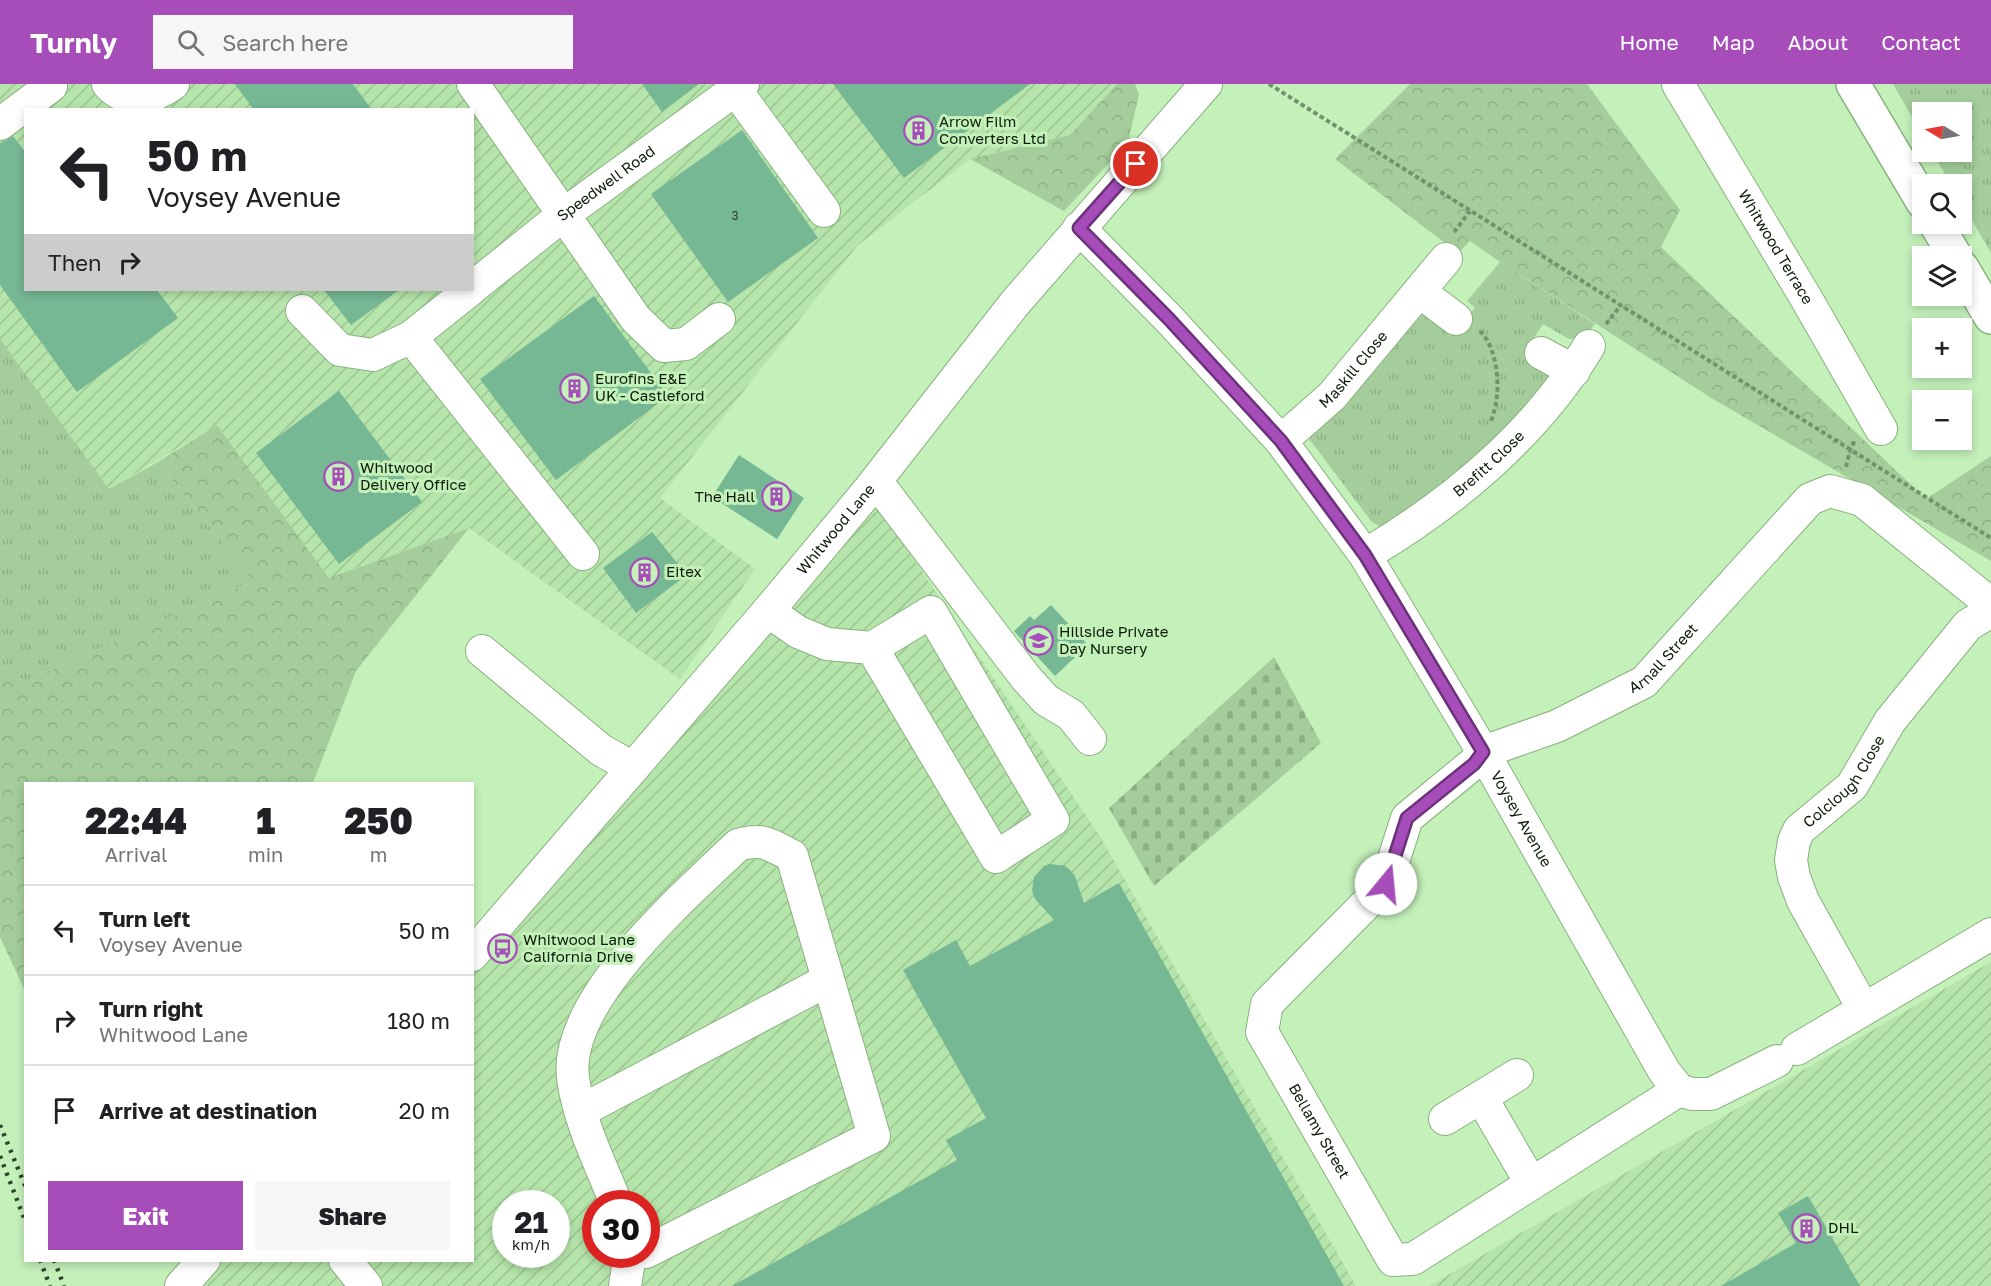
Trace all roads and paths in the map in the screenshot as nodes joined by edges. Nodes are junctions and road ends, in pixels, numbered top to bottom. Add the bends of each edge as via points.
1 (108, 84) edge
2 (173, 84) edge
3 (473, 84) edge
4 (1269, 84) edge
5 (1678, 84) edge
6 (1853, 84) edge
7 (51, 86) dead end
8 (739, 87) edge
9 (1191, 90) edge
10 (0, 124) edge
11 (1912, 183) edge
12 (824, 211) dead end
13 (563, 215) junction
14 (1079, 228) junction
15 (1446, 259) dead end
16 (1972, 285) edge
17 (474, 287) edge
18 (468, 291) edge
19 (1420, 292) junction
20 (302, 311) dead end
21 (1991, 317) edge
22 (719, 319) dead end
23 (1456, 319) joint
24 (411, 337) junction
25 (1541, 352) dead end
26 (1871, 423) dead end
27 (1486, 428) dead end
28 (1281, 441) junction
29 (876, 481) junction
30 (1991, 538) edge
31 (583, 554) dead end
32 (1365, 555) junction
33 (1991, 604) edge
34 (768, 611) junction
35 (1991, 613) edge
36 (872, 648) junction
37 (482, 651) dead end
38 (1090, 739) dead end
39 (1483, 752) junction
40 (633, 768) junction
41 (1991, 934) edge
42 (477, 940) edge
43 (828, 980) junction
44 (1863, 1008) junction
45 (1517, 1075) dead end
46 (1679, 1090) junction
47 (1481, 1097) junction
48 (581, 1111) junction
49 (1445, 1119) dead end
50 (1531, 1183) junction
51 (611, 1190) edge
52 (660, 1248) edge
53 (202, 1262) edge
54 (347, 1262) edge
55 (181, 1286) edge
56 (366, 1286) edge

1 - 2 street via 117,94 138,98 162,92
3 - 13 street
4 - 30 path
5 - 26 street, Whitwood Terrace via 1806,298
6 - 11 main road
7 - 10 street
8 - 12 street
8 - 13 street, Speedwell Road
9 - 14 street, Whitwood Lane
13 - 17 street, Speedwell Road
13 - 22 street via 636,319 664,346 686,344
14 - 28 street, Voysey Avenue
14 - 29 street, Whitwood Lane
15 - 19 street, Maskill Close
16 - 21 main road
18 - 24 street, Speedwell Road
19 - 23 street
19 - 28 street, Maskill Close via 1332,396
20 - 24 street, Speedwell Road via 340,350 372,355
23 - 27 path via 1471,322 1484,334 1494,358 1498,397 1496,411
24 - 31 street
25 - 32 street, Brefitt Close via 1581,359 1536,418 1482,470 1416,524
28 - 32 street, Voysey Avenue
29 - 34 street, Whitwood Lane
29 - 38 street via 1026,678 1046,700 1071,715
32 - 39 street, Voysey Avenue
33 - 39 street, Arnall Street via 1862,500 1830,491 1810,499 1644,682 1557,726
34 - 36 street via 798,632 827,644
34 - 40 street, Whitwood Lane
35 - 44 street, Colclough Close via 1968,625 1890,721 1852,786 1799,830 1794,841 1791,860 1803,901
36 - 36 street via 931,612 1053,820 996,857
37 - 40 street via 601,750
39 - 46 street, Voysey Avenue via 1664,1071
39 - 50 street, Bellamy Street via 1474,764 1407,818 1386,884 1267,1004 1262,1032 1393,1260 1413,1259
40 - 42 street, Whitwood Lane
41 - 44 street
43 - 48 street
43 - 48 street via 792,856 763,841 738,845 649,932 603,988 573,1052 573,1077
43 - 52 street via 874,1136
44 - 46 street via 1787,1055 1711,1094
45 - 47 street
46 - 50 street, Bellamy Street
47 - 49 street
47 - 50 street
48 - 51 street
53 - 55 street
54 - 56 street

